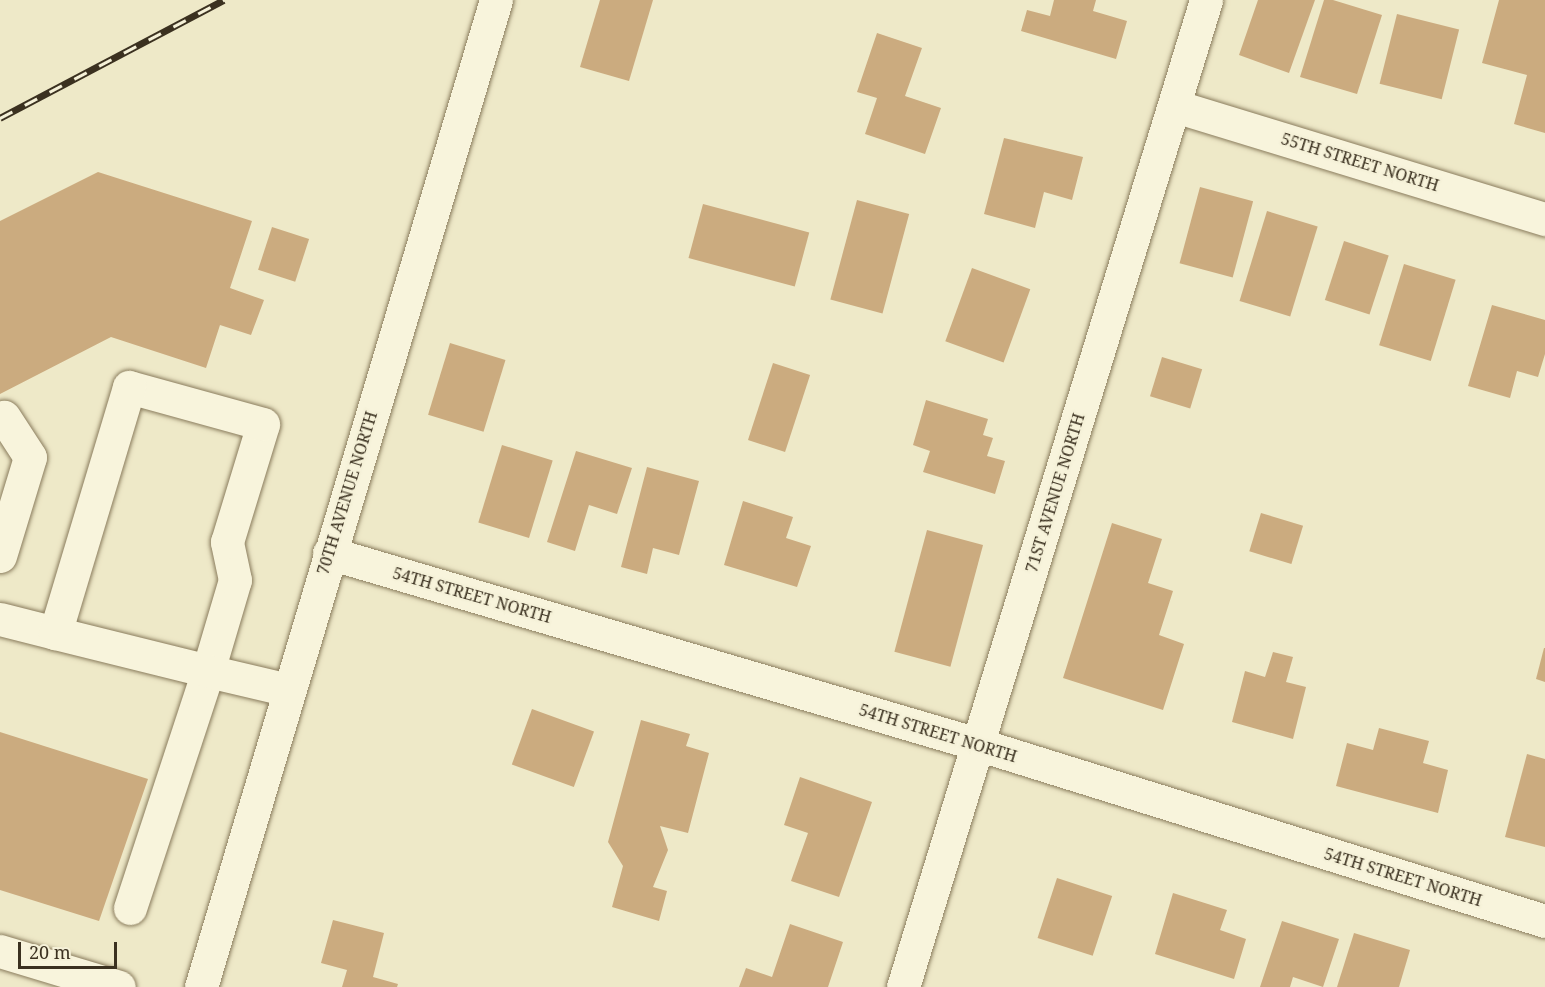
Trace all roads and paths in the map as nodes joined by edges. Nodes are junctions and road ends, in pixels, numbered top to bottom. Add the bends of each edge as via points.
1 (496, 0) edge
2 (1206, 0) edge
3 (1175, 106) junction
4 (1545, 219) edge
5 (4, 417) dead end
6 (330, 553) junction
7 (0, 556) edge
8 (0, 619) edge
9 (55, 633) junction
10 (208, 671) junction
11 (289, 690) junction
12 (977, 744) junction
13 (130, 908) dead end
14 (1545, 921) edge
15 (0, 951) edge
16 (119, 987) edge
17 (201, 987) edge
18 (903, 987) edge

1 - 6 street, 70TH AVENUE NORTH
2 - 3 street, 71ST AVENUE NORTH
3 - 4 street, 55TH STREET NORTH
3 - 12 street, 71ST AVENUE NORTH
5 - 7 street via 30,457
6 - 11 street, 70TH AVENUE NORTH
6 - 12 street, 54TH STREET NORTH
8 - 9 street
9 - 10 street
9 - 10 street via 129,387 263,424 227,542 235,580
10 - 11 street
10 - 13 street
11 - 17 street, 70TH AVENUE NORTH
12 - 14 street, 54TH STREET NORTH
12 - 18 street, 71ST AVENUE NORTH
15 - 16 street

